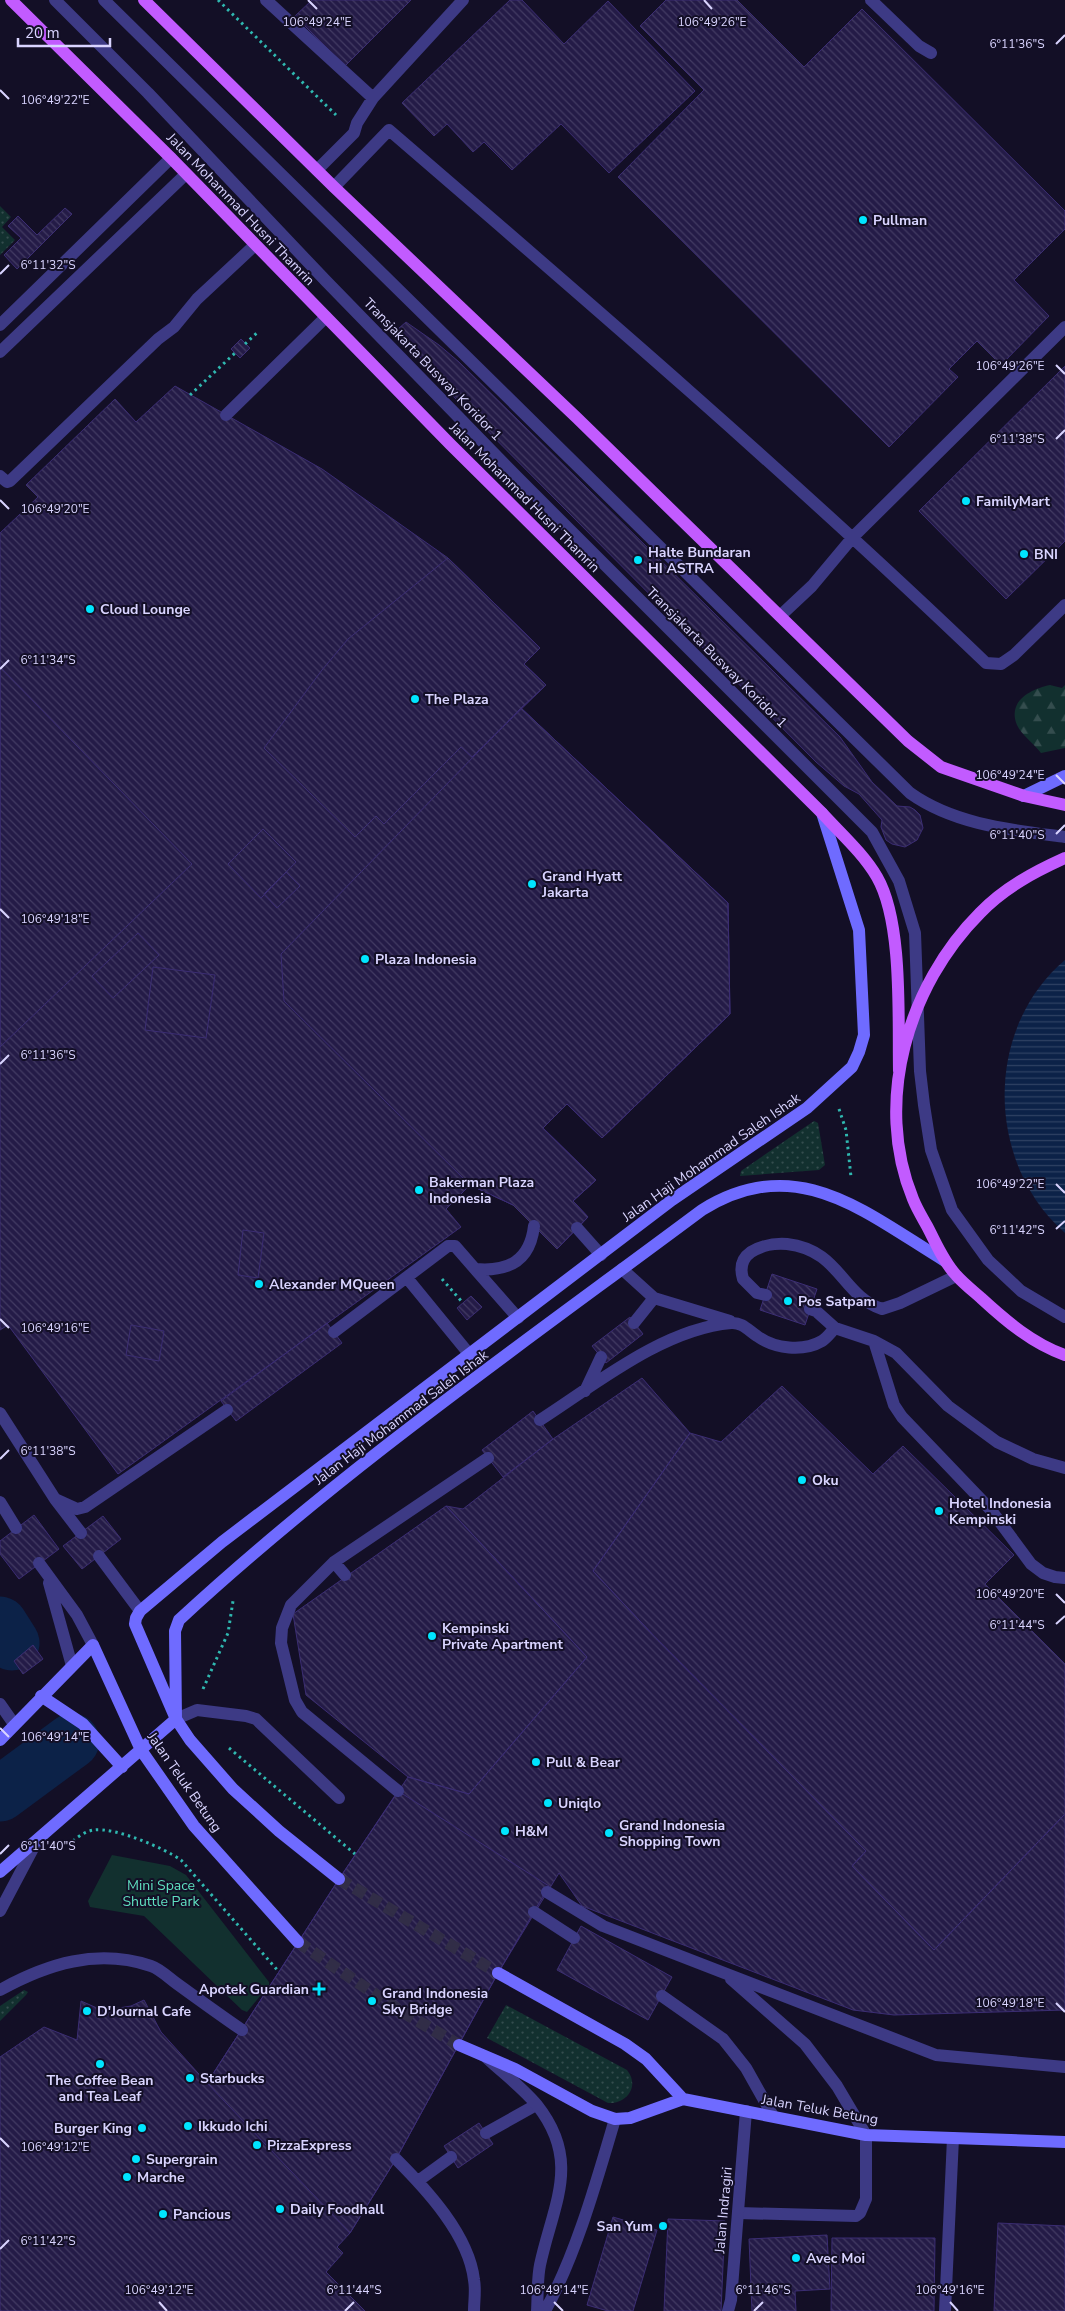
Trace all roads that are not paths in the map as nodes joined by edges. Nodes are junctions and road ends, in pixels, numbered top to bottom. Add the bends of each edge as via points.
1 (11, 0) edge
2 (55, 0) edge
3 (104, 0) edge
4 (144, 0) edge
5 (266, 0) edge
6 (463, 0) edge
7 (871, 0) edge
8 (931, 53) dead end
9 (373, 98) junction
10 (171, 158) junction
11 (317, 170) junction
12 (186, 174) junction
13 (334, 186) junction
14 (255, 245) junction
15 (326, 317) junction
16 (0, 325) edge
17 (1065, 327) edge
18 (0, 352) edge
19 (226, 415) dead end
20 (0, 476) edge
21 (853, 537) junction
22 (1065, 605) edge
23 (780, 616) junction
24 (1065, 776) edge
25 (1024, 796) junction
26 (1065, 805) edge
27 (822, 813) junction
28 (1065, 837) edge
29 (1065, 858) edge
30 (917, 1004) junction
31 (899, 1071) junction
32 (534, 1226) dead end
33 (577, 1228) dead end
34 (601, 1255) junction
35 (945, 1261) junction
36 (475, 1269) junction
37 (622, 1269) junction
38 (956, 1276) junction
39 (406, 1278) junction
40 (766, 1295) dead end
41 (654, 1298) junction
42 (810, 1309) dead end
43 (1065, 1317) edge
44 (518, 1318) junction
45 (634, 1323) dead end
46 (737, 1323) junction
47 (835, 1328) junction
48 (334, 1332) dead end
49 (874, 1341) junction
50 (470, 1355) junction
51 (1065, 1355) edge
52 (601, 1356) dead end
53 (586, 1391) junction
54 (227, 1410) dead end
55 (0, 1413) edge
56 (540, 1420) dead end
57 (488, 1458) dead end
58 (1065, 1468) edge
59 (55, 1499) junction
60 (0, 1502) edge
61 (16, 1528) dead end
62 (81, 1533) dead end
63 (99, 1556) dead end
64 (334, 1562) junction
65 (39, 1563) dead end
66 (47, 1576) junction
67 (345, 1576) dead end
68 (1065, 1578) edge
69 (140, 1611) junction
70 (93, 1645) junction
71 (72, 1666) junction
72 (41, 1696) junction
73 (0, 1704) edge
74 (176, 1719) junction
75 (14, 1724) junction
76 (0, 1740) edge
77 (141, 1750) junction
78 (122, 1767) junction
79 (398, 1791) dead end
80 (339, 1798) dead end
81 (38, 1838) junction
82 (0, 1872) edge
83 (339, 1879) tunnel mouth
84 (547, 1892) dead end
85 (0, 1910) edge
86 (534, 1912) dead end
87 (574, 1938) dead end
88 (298, 1942) tunnel mouth
89 (498, 1973) tunnel mouth
90 (724, 1973) junction
91 (0, 1990) edge
92 (662, 1996) dead end
93 (242, 2030) dead end
94 (459, 2045) tunnel mouth
95 (487, 2058) junction
96 (1065, 2067) edge
97 (683, 2099) junction
98 (536, 2105) junction
99 (746, 2112) junction
100 (773, 2116) junction
101 (615, 2119) junction
102 (486, 2134) dead end
103 (866, 2135) junction
104 (953, 2138) junction
105 (1065, 2142) edge
106 (451, 2158) dead end
107 (396, 2159) dead end
108 (418, 2181) junction
109 (738, 2213) junction
110 (474, 2311) edge
111 (537, 2311) edge
112 (545, 2311) edge
113 (728, 2311) edge
114 (945, 2311) edge

1 - 10 main road, Jalan Mohammad Husni Thamrin
2 - 30 street, Transjakarta Busway Koridor 1 via 148,92 510,470 872,832 899,881 915,933
3 - 28 street via 910,793 926,804 974,823
4 - 11 main road
5 - 9 street
6 - 9 street
7 - 8 street via 919,46
9 - 11 street via 357,122 354,133
10 - 12 main road, Jalan Mohammad Husni Thamrin
10 - 16 street
11 - 13 main road
12 - 14 main road, Jalan Mohammad Husni Thamrin
12 - 18 street
13 - 21 street via 389,130
13 - 23 main road
14 - 15 main road, Jalan Mohammad Husni Thamrin
14 - 20 street via 197,299 174,327 16,476 7,482
15 - 19 street
15 - 27 main road, Jalan Mohammad Husni Thamrin
17 - 21 street
21 - 22 street via 986,663 1001,664
21 - 23 street via 812,586
23 - 25 main road via 908,741 941,767
24 - 25 street
25 - 26 main road
27 - 31 main road, Jalan Mohammad Husni Thamrin via 876,876 889,905 897,971
27 - 34 street, Jalan Haji Mohammad Saleh Ishak via 859,930 864,1034 852,1066 807,1108 672,1200
29 - 30 main road via 1041,868 1009,888 980,912 955,940
30 - 31 main road
30 - 43 street, Transjakarta Busway Koridor 1 via 924,1105 932,1150 952,1210 988,1260 1021,1291
31 - 35 main road via 898,1136 904,1168 913,1199
32 - 36 street via 529,1246 516,1262 504,1268
33 - 34 street
34 - 44 street, Jalan Haji Mohammad Saleh Ishak
35 - 37 street, Jalan Haji Mohammad Saleh Ishak via 841,1198 788,1184 758,1187 722,1197
35 - 38 main road
36 - 39 street via 452,1245
36 - 44 street
37 - 41 street
37 - 74 street, Jalan Haji Mohammad Saleh Ishak via 320,1496 179,1620 175,1631
38 - 40 street via 882,1309 864,1300 819,1255 798,1246 774,1243 753,1250 742,1262 743,1279 757,1293
38 - 51 main road via 1004,1319 1049,1349
39 - 48 street
39 - 50 street
41 - 45 street
41 - 46 street
42 - 47 street
44 - 50 street, Jalan Haji Mohammad Saleh Ishak
46 - 47 street via 770,1344 788,1348 816,1344
46 - 53 street via 714,1324 659,1346
47 - 49 street
49 - 58 street via 896,1352 948,1406 997,1442 1033,1459
49 - 68 street via 891,1399 902,1417 991,1510 1031,1564 1055,1578
50 - 69 street, Jalan Haji Mohammad Saleh Ishak via 222,1542
52 - 53 street
53 - 56 street
54 - 59 street via 85,1507 77,1509
55 - 59 street
57 - 64 street
59 - 62 street
60 - 61 street
63 - 69 street
64 - 67 street
64 - 79 street via 291,1605 282,1628 281,1643 295,1700 311,1721
65 - 66 street
66 - 70 street via 77,1615
66 - 71 street
69 - 74 street, Jalan Teluk Betung via 135,1624
70 - 71 street
70 - 77 street, Jalan Teluk Betung
71 - 72 street
72 - 75 street
72 - 78 street via 83,1724
73 - 75 street
74 - 77 street
74 - 80 street via 197,1710 256,1719
74 - 83 street, Jalan Teluk Betung via 233,1789
75 - 76 street
77 - 78 street
77 - 88 street, Jalan Teluk Betung via 194,1826
78 - 81 street
81 - 82 street
81 - 85 street
84 - 90 street via 603,1926
86 - 87 street
89 - 97 street via 625,2044 646,2060
90 - 96 street via 936,2055
90 - 103 street via 805,2044 837,2086
91 - 93 street via 30,1973 61,1964 92,1957 122,1960 152,1966
92 - 100 street via 723,2039 740,2060
94 - 95 street
95 - 98 street
95 - 101 street via 515,2069 592,2111
97 - 99 street, Jalan Teluk Betung
97 - 101 street via 630,2118
98 - 102 street
98 - 111 street via 558,2140 562,2167 559,2195 540,2265
99 - 100 street, Jalan Teluk Betung
99 - 109 street, Jalan Indragiri
100 - 103 street, Jalan Teluk Betung
101 - 112 street via 559,2286
103 - 104 street, Jalan Teluk Betung
103 - 109 street via 866,2199 856,2216
104 - 105 street, Jalan Teluk Betung
104 - 114 street
106 - 108 street
107 - 108 street
108 - 110 street via 440,2208 469,2259 474,2280
109 - 113 street, Jalan Indragiri

